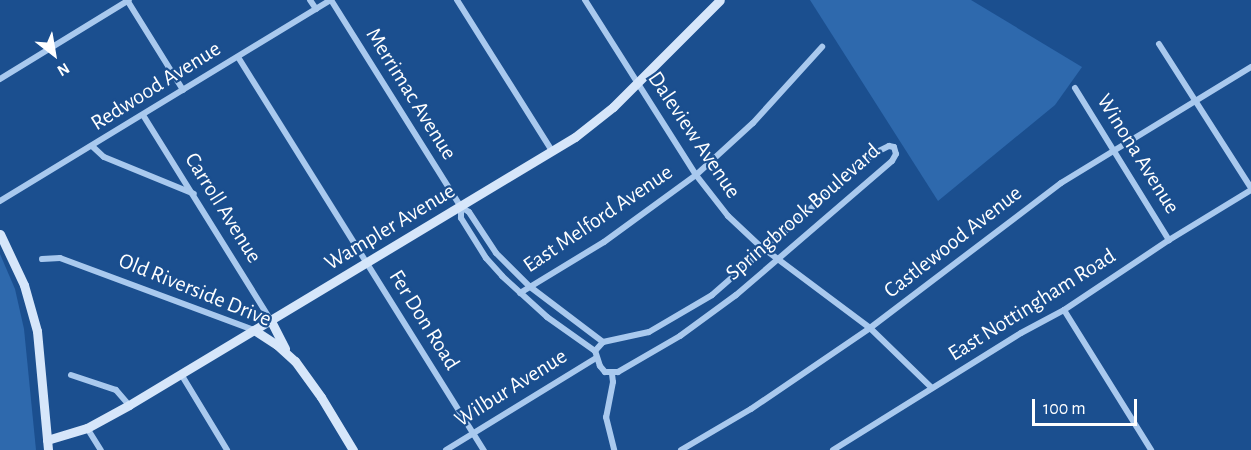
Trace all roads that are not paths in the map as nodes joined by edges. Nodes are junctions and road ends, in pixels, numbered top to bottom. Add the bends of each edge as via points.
1 (128, 0) edge
2 (310, 0) edge
3 (330, 0) edge
4 (457, 0) edge
5 (585, 0) edge
6 (717, 1) edge
7 (316, 9) junction
8 (1159, 44) dead end
9 (822, 47) dead end
10 (238, 57) junction
11 (1251, 67) edge
12 (0, 79) edge
13 (637, 83) junction
14 (1075, 88) dead end
15 (183, 90) junction
16 (1197, 101) junction
17 (143, 115) junction
18 (92, 146) junction
19 (1113, 149) junction
20 (552, 151) junction
21 (696, 175) junction
22 (1251, 189) edge
23 (194, 194) junction
24 (0, 201) edge
25 (461, 207) junction
26 (0, 234) edge
27 (1169, 240) junction
28 (765, 249) junction
29 (42, 259) dead end
30 (778, 259) junction
31 (367, 263) junction
32 (529, 286) junction
33 (520, 293) junction
34 (1064, 310) junction
35 (271, 321) junction
36 (870, 328) junction
37 (254, 330) junction
38 (603, 342) junction
39 (286, 351) junction
40 (595, 354) junction
41 (181, 374) junction
42 (612, 374) junction
43 (71, 375) dead end
44 (932, 388) junction
45 (129, 405) junction
46 (87, 428) junction
47 (473, 433) junction
48 (48, 445) edge
49 (101, 450) edge
50 (227, 450) edge
51 (353, 450) edge
52 (446, 450) edge
53 (484, 450) edge
54 (614, 450) edge
55 (681, 450) edge
56 (833, 450) edge
57 (1151, 450) edge

1 - 12 street
1 - 15 street
2 - 7 street
3 - 7 street, Redwood Avenue
3 - 25 street, Merrimac Avenue
4 - 20 street
5 - 13 street, Daleview Avenue
6 - 13 street, Wampler Avenue
7 - 10 street, Redwood Avenue
8 - 16 street
9 - 21 street, East Melford Avenue via 753,123
10 - 15 street, Redwood Avenue
10 - 31 street, Fer Don Road
11 - 16 street, Castlewood Avenue
13 - 20 street, Wampler Avenue via 600,119
13 - 21 street, Daleview Avenue
14 - 19 street, Winona Avenue
15 - 17 street, Redwood Avenue
16 - 19 street, Castlewood Avenue
16 - 22 street
17 - 18 street, Redwood Avenue
17 - 23 street, Carroll Avenue
18 - 23 street via 104,157
18 - 24 street, Redwood Avenue
19 - 27 street, Winona Avenue
19 - 36 street, Castlewood Avenue via 1027,207
20 - 25 street, Wampler Avenue
21 - 28 street, Daleview Avenue via 728,216
21 - 32 street, East Melford Avenue via 604,242
22 - 27 street, East Nottingham Road
23 - 35 street, Carroll Avenue
25 - 31 street, Wampler Avenue
25 - 32 street, Merrimac Avenue via 469,212 496,253
25 - 33 street, Merrimac Avenue via 461,218 486,258
26 - 48 street via 18,268 35,321
27 - 34 street, East Nottingham Road
28 - 30 street, Daleview Avenue
28 - 30 street, Springbrook Boulevard via 873,154 894,147 892,161
28 - 38 street, Springbrook Boulevard via 712,295 679,316 649,332
29 - 37 street, Old Riverside Drive via 60,258
30 - 36 street, Daleview Avenue
30 - 42 street, Springbrook Boulevard via 703,320
31 - 35 street, Wampler Avenue
31 - 47 street, Fer Don Road
32 - 33 street, East Melford Avenue
32 - 38 street, Merrimac Avenue
33 - 40 street, Merrimac Avenue
34 - 44 street, East Nottingham Road
34 - 57 street
35 - 37 street, Wampler Avenue
35 - 39 street
36 - 44 street, Daleview Avenue
36 - 55 street, Castlewood Avenue via 769,398
37 - 39 street, Old Riverside Drive
37 - 41 street, Wampler Avenue
38 - 40 street
39 - 51 street, Old Riverside Drive via 321,397
40 - 42 street via 604,372
40 - 47 street, Wilbur Avenue
41 - 45 street, Wampler Avenue
41 - 50 street
42 - 54 street via 606,417
43 - 45 street via 116,390
44 - 56 street, East Nottingham Road
45 - 46 street, Wampler Avenue
46 - 48 street, Wampler Avenue
46 - 49 street
47 - 52 street, Wilbur Avenue
47 - 53 street, Fer Don Road

